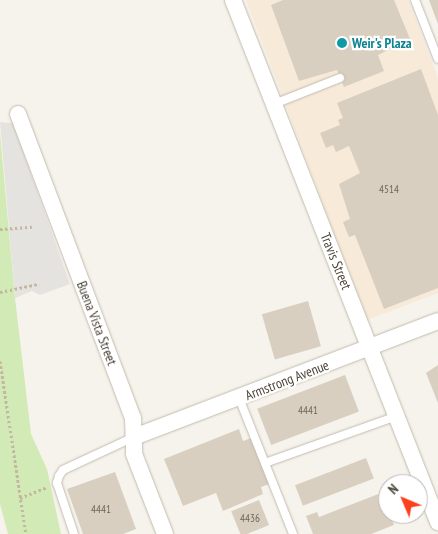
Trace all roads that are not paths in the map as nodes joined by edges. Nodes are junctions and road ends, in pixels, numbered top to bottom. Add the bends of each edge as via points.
1 (233, 0) edge
2 (415, 0) edge
3 (438, 59) edge
4 (340, 78) dead end
5 (274, 104) junction
6 (18, 114) dead end
7 (438, 322) edge
8 (370, 348) junction
9 (239, 398) junction
10 (397, 416) junction
11 (134, 437) junction
12 (265, 463) junction
13 (438, 522) edge
14 (74, 534) edge
15 (164, 534) edge
16 (293, 534) edge

1 - 5 street, Travis Street
2 - 3 lane
4 - 5 lane
5 - 8 street, Travis Street
6 - 11 street, Buena Vista Street via 133,418
7 - 8 street, Armstrong Avenue
8 - 9 street, Armstrong Avenue
8 - 10 street, Travis Street
9 - 11 street, Armstrong Avenue
9 - 12 lane
10 - 12 lane
10 - 13 street, Travis Street
11 - 14 lane via 63,470 57,483
11 - 15 street, Buena Vista Street via 134,454
12 - 16 lane

